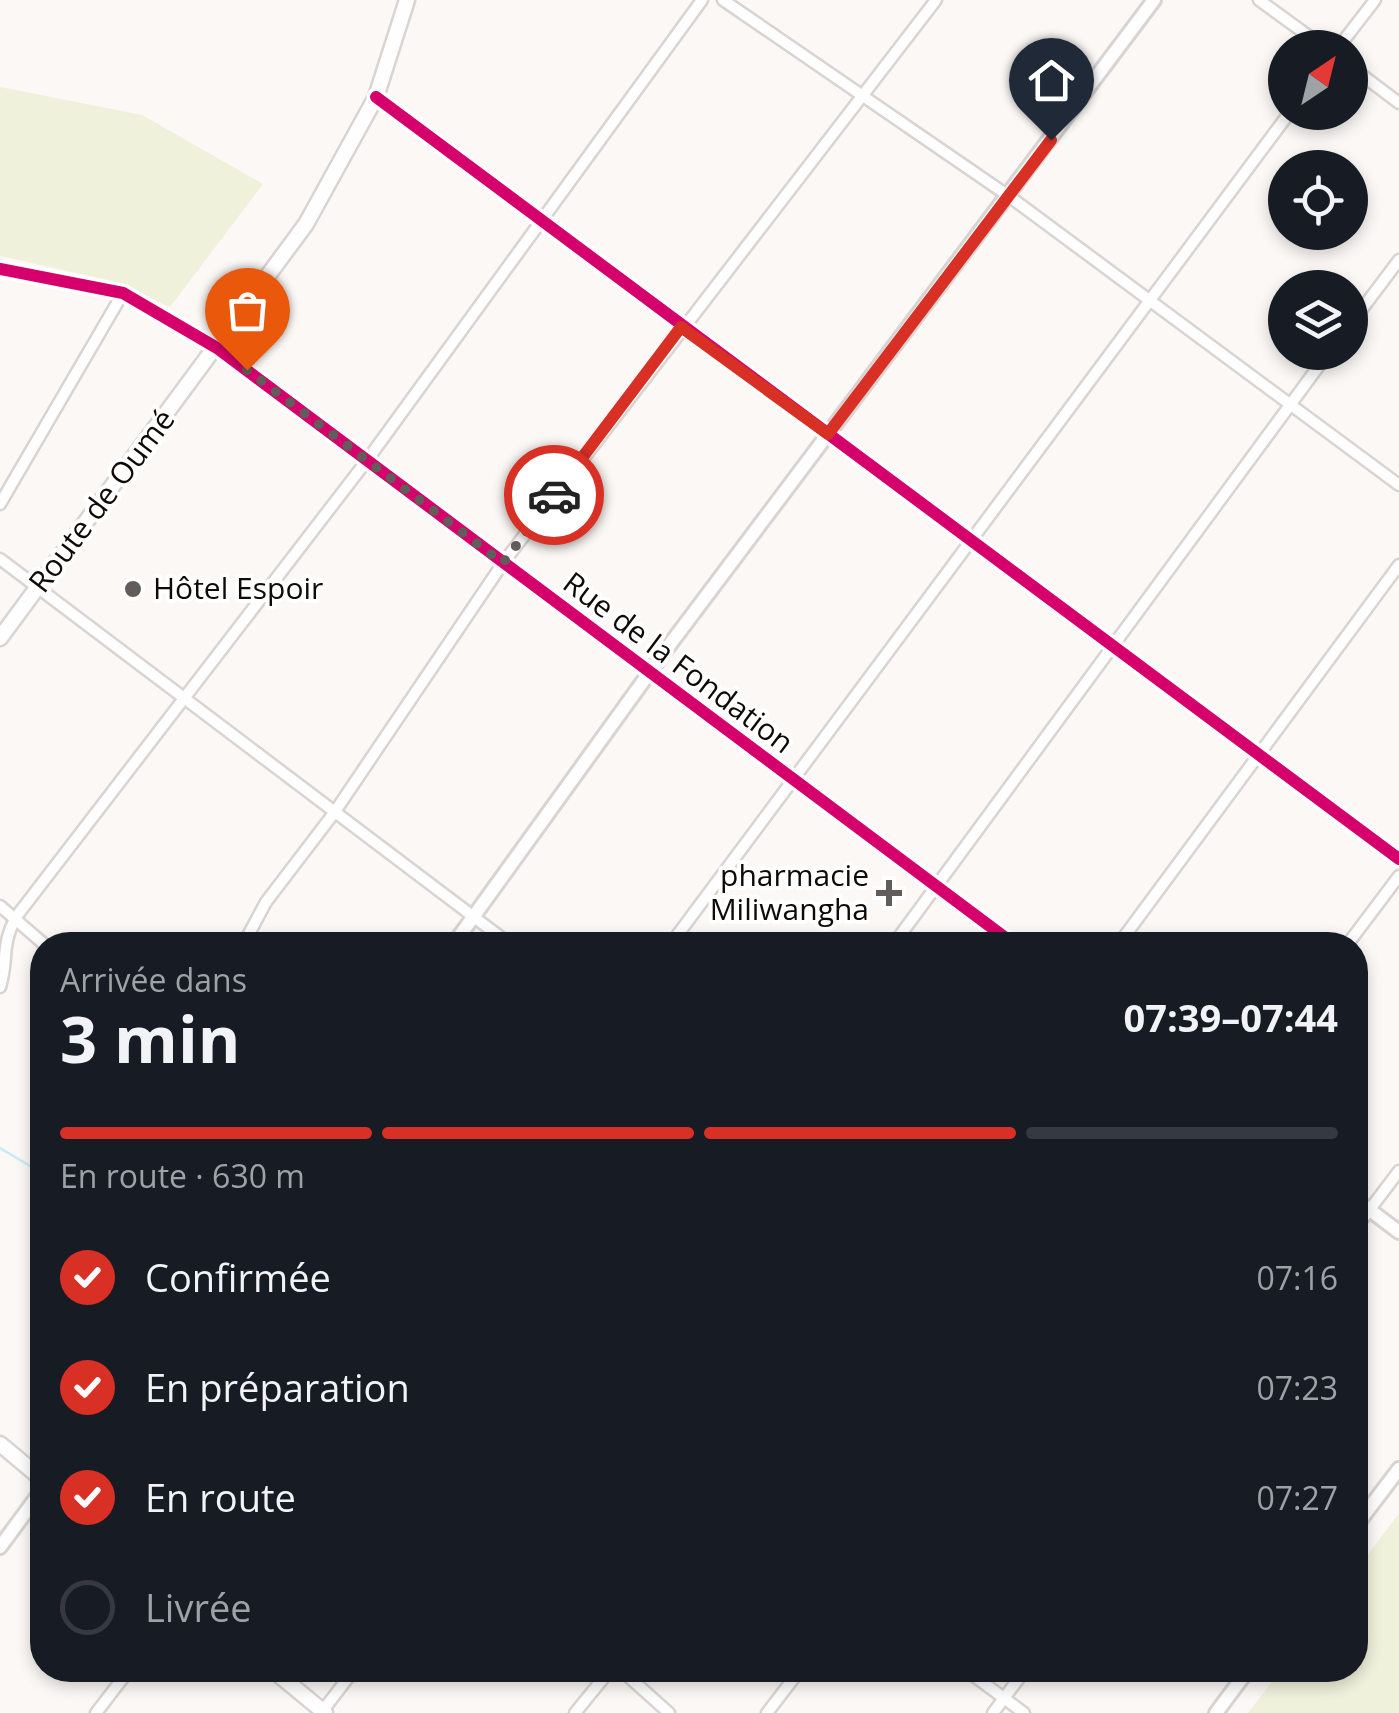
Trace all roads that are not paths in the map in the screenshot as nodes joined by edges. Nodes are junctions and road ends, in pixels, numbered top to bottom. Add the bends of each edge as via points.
1 (407, 0) edge
2 (702, 0) edge
3 (724, 0) edge
4 (936, 0) edge
5 (1154, 0) edge
6 (1260, 0) edge
7 (1375, 0) edge
8 (1301, 30) edge
9 (1352, 30) edge
10 (1368, 80) edge
11 (376, 96) junction
12 (863, 98) junction
13 (1399, 103) edge
14 (1277, 130) edge
15 (1010, 197) junction
16 (543, 223) junction
17 (1399, 260) edge
18 (0, 269) edge
19 (123, 293) junction
20 (1150, 301) junction
21 (1368, 301) edge
22 (681, 327) junction
23 (216, 348) junction
24 (1316, 370) edge
25 (1290, 404) junction
26 (828, 434) junction
27 (368, 459) junction
28 (1399, 485) edge
29 (0, 504) edge
30 (970, 542) junction
31 (0, 559) edge
32 (503, 563) junction
33 (1399, 565) edge
34 (38, 588) junction
35 (0, 638) edge
36 (1111, 645) junction
37 (649, 673) junction
38 (184, 700) junction
39 (1259, 754) junction
40 (793, 780) junction
41 (334, 813) junction
42 (1399, 859) edge
43 (1399, 876) edge
44 (934, 887) junction
45 (0, 906) edge
46 (16, 917) junction
47 (474, 917) junction
48 (32, 932) edge
49 (250, 932) edge
50 (463, 932) edge
51 (494, 932) edge
52 (680, 932) edge
53 (902, 932) edge
54 (996, 932) edge
55 (1128, 932) edge
56 (1356, 932) edge
57 (0, 987) edge
58 (1399, 1170) edge
59 (1370, 1210) junction
60 (1368, 1213) edge
61 (1399, 1232) edge
62 (0, 1444) edge
63 (1399, 1468) edge
64 (30, 1470) edge
65 (30, 1506) edge
66 (1368, 1510) edge
67 (0, 1547) edge
68 (120, 1682) edge
69 (287, 1682) edge
70 (345, 1682) edge
71 (600, 1682) edge
72 (634, 1682) edge
73 (791, 1682) edge
74 (982, 1682) edge
75 (1016, 1682) edge
76 (1239, 1682) edge
77 (1004, 1698) junction
78 (323, 1712) edge
79 (96, 1713) edge
80 (575, 1713) edge
81 (669, 1713) edge
82 (767, 1713) edge
83 (993, 1713) edge
84 (1024, 1713) edge
85 (1216, 1713) edge

1 - 11 main road, Route de Oumé
2 - 16 street
3 - 12 street
4 - 12 street
5 - 15 street
6 - 8 street
7 - 9 street
10 - 13 street
11 - 16 street
11 - 23 main road, Route de Oumé via 306,224
12 - 15 street
12 - 22 street
14 - 20 street
15 - 20 street
15 - 26 street
16 - 22 street
16 - 27 street
17 - 21 street
18 - 19 street
19 - 23 street
19 - 29 street
20 - 25 street
20 - 30 street
22 - 26 street
22 - 32 street
23 - 27 street, Rue de la Fondation
23 - 34 main road, Route de Oumé
24 - 25 street
25 - 28 street
25 - 36 street
26 - 30 street
26 - 37 street
27 - 32 street, Rue de la Fondation
27 - 38 street
30 - 36 street
30 - 40 street
31 - 34 street
32 - 37 street, Rue de la Fondation
32 - 41 street
33 - 39 street
34 - 35 main road, Route de Oumé
34 - 38 street
36 - 39 street
36 - 44 street
37 - 40 street, Rue de la Fondation
37 - 47 street
38 - 41 street
38 - 46 street
39 - 42 street
39 - 55 street
40 - 44 street, Rue de la Fondation
40 - 52 street
41 - 47 street
41 - 49 street
43 - 56 street
44 - 53 street
44 - 54 street, Rue de la Fondation
45 - 46 street
46 - 48 street
46 - 57 street via 2,940
47 - 50 street
47 - 51 street
58 - 59 street
59 - 60 street
59 - 61 street
62 - 64 main road
63 - 66 street
65 - 67 street
68 - 79 street
69 - 78 main road
70 - 78 street
71 - 80 street
72 - 81 street
73 - 82 street
74 - 77 street
75 - 77 street
76 - 85 street
77 - 83 street
77 - 84 street

